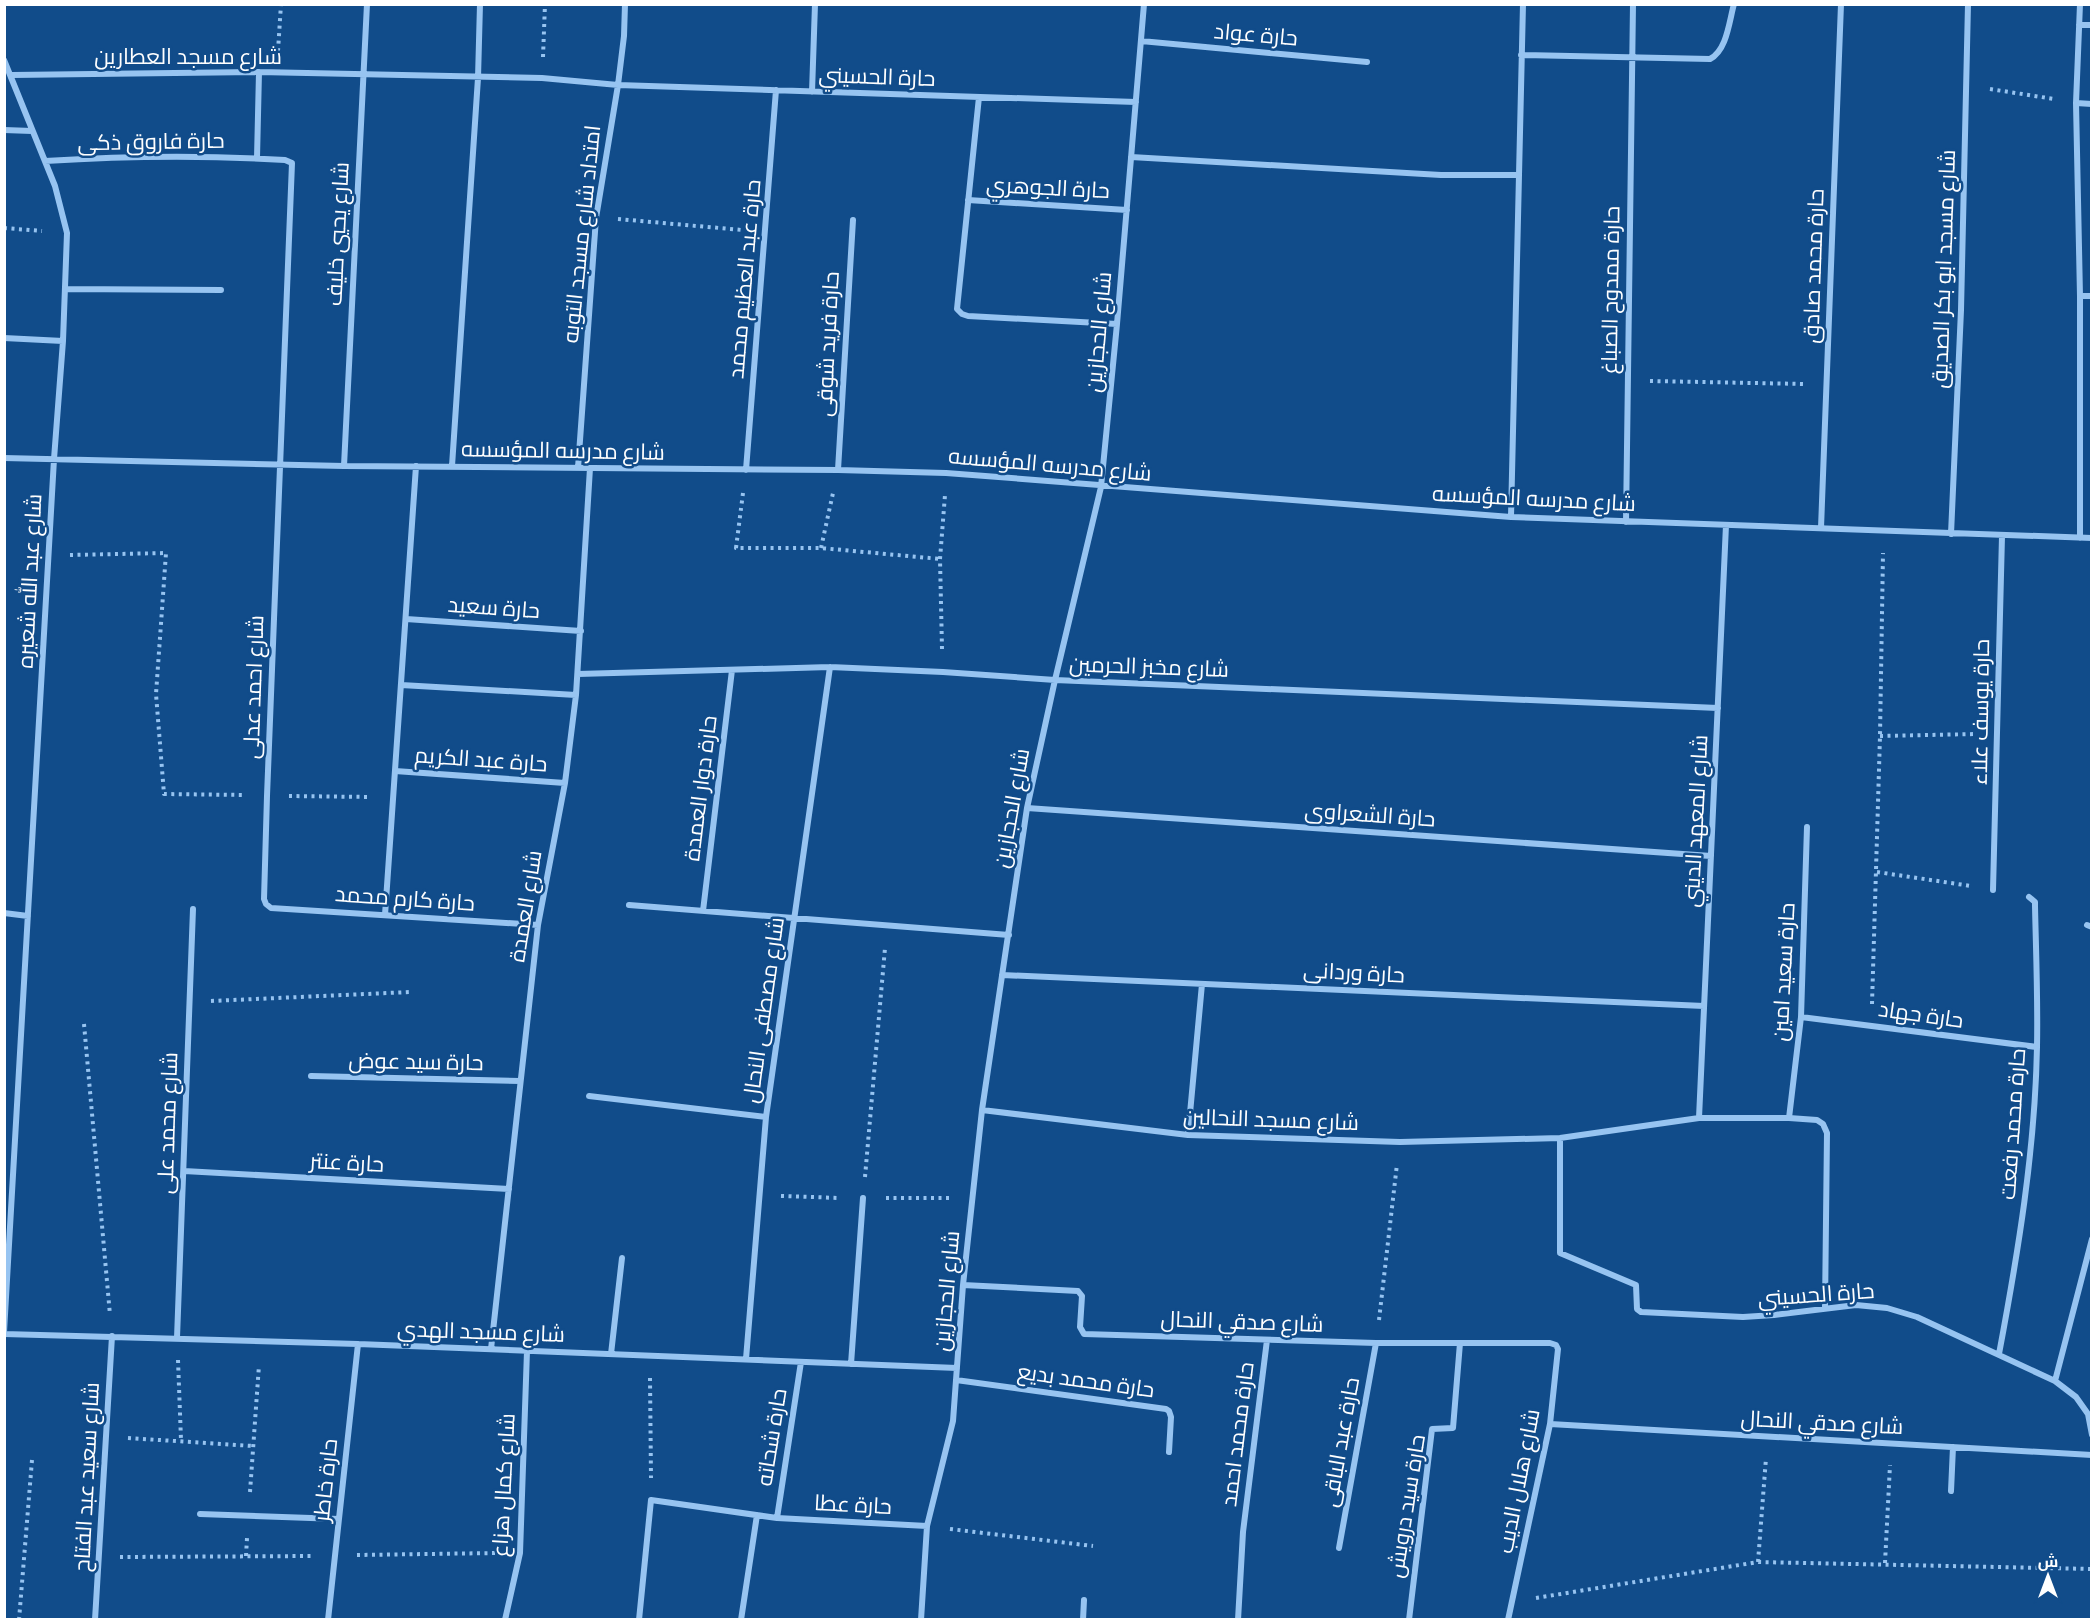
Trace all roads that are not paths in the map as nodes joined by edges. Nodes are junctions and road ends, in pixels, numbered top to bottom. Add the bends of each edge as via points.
1 (367, 4) edge
2 (480, 4) edge
3 (625, 4) edge
4 (815, 4) edge
5 (1144, 4) edge
6 (1523, 4) edge
7 (1633, 4) edge
8 (1734, 4) edge
9 (1841, 4) edge
10 (1968, 4) edge
11 (2080, 4) edge
12 (2079, 25) junction
13 (2091, 25) edge
14 (1141, 41) junction
15 (1521, 55) junction
16 (1631, 58) junction
17 (4, 60) edge
18 (1367, 62) dead end
19 (259, 72) junction
20 (12, 75) junction
21 (363, 75) junction
22 (478, 78) junction
23 (618, 85) junction
24 (776, 90) junction
25 (812, 92) junction
26 (979, 97) junction
27 (1136, 102) junction
28 (2076, 103) junction
29 (2091, 105) edge
30 (4, 130) edge
31 (32, 131) junction
32 (1131, 157) junction
33 (257, 158) junction
34 (45, 161) junction
35 (1518, 175) junction
36 (968, 200) junction
37 (1127, 210) junction
38 (853, 220) dead end
39 (65, 289) junction
40 (221, 290) dead end
41 (2080, 296) junction
42 (2091, 296) edge
43 (1118, 324) junction
44 (4, 338) edge
45 (63, 341) junction
46 (4, 458) edge
47 (54, 459) junction
48 (279, 464) junction
49 (344, 466) junction
50 (416, 466) junction
51 (452, 466) junction
52 (578, 468) junction
53 (590, 468) junction
54 (746, 470) junction
55 (838, 470) junction
56 (1101, 487) junction
57 (1511, 517) junction
58 (1626, 522) junction
59 (1726, 525) junction
60 (1821, 528) junction
61 (1952, 534) junction
62 (2002, 536) junction
63 (2080, 538) junction
64 (2091, 538) edge
65 (406, 619) junction
66 (581, 631) junction
67 (830, 667) junction
68 (732, 670) junction
69 (578, 674) junction
70 (1055, 680) junction
71 (401, 685) junction
72 (576, 695) junction
73 (1718, 708) junction
74 (395, 771) junction
75 (565, 783) junction
76 (1027, 808) junction
77 (1807, 827) dead end
78 (1711, 856) junction
79 (1993, 890) road end
80 (2029, 897) dead end
81 (629, 905) dead end
82 (271, 908) joint
83 (193, 909) dead end
84 (703, 911) junction
85 (4, 914) edge
86 (385, 915) junction
87 (28, 916) junction
88 (795, 918) junction
89 (538, 925) junction
90 (1009, 935) junction
91 (1002, 975) junction
92 (1202, 984) junction
93 (1704, 1006) junction
94 (1801, 1017) junction
95 (2037, 1047) junction
96 (311, 1076) dead end
97 (520, 1081) junction
98 (589, 1096) dead end
99 (982, 1110) junction
100 (766, 1117) junction
101 (1699, 1118) junction
102 (1790, 1118) junction
103 (1188, 1135) junction
104 (1560, 1138) junction
105 (184, 1171) junction
106 (509, 1189) junction
107 (863, 1198) road end
108 (2091, 1243) edge
109 (622, 1258) dead end
110 (963, 1285) junction
111 (1825, 1308) junction
112 (4, 1333) edge
113 (112, 1336) junction
114 (177, 1338) junction
115 (1267, 1340) junction
116 (1376, 1343) junction
117 (1460, 1343) junction
118 (358, 1344) junction
119 (491, 1349) junction
120 (1557, 1349) joint
121 (527, 1350) junction
122 (611, 1354) junction
123 (1999, 1354) junction
124 (746, 1359) junction
125 (801, 1362) junction
126 (851, 1364) junction
127 (957, 1368) junction
128 (956, 1380) junction
129 (2055, 1381) junction
130 (1550, 1424) junction
131 (2091, 1435) edge
132 (1953, 1447) junction
133 (1169, 1452) dead end
134 (2091, 1455) edge
135 (1951, 1491) dead end
136 (200, 1514) dead end
137 (757, 1515) junction
138 (777, 1518) junction
139 (339, 1519) junction
140 (927, 1526) junction
141 (1339, 1548) dead end
142 (1084, 1600) dead end
143 (95, 1620) edge
144 (328, 1620) edge
145 (505, 1620) edge
146 (639, 1620) edge
147 (741, 1620) edge
148 (921, 1620) edge
149 (1083, 1620) edge
150 (1238, 1620) edge
151 (1409, 1620) edge
152 (1508, 1620) edge

1 - 21 street, شارع يحيي خليف
2 - 22 street
3 - 23 street, امتداد شارع مسجد التوبه
4 - 25 street
5 - 14 street, شارع الحجازين
6 - 15 street
7 - 16 street, حارة ممدوح الصباغ
8 - 16 street via 1722,46 1715,56 1703,60
9 - 60 street, حارة محمد صادق
10 - 61 street, شارع مسجد ابو بكر الصديق via 1962,310
11 - 12 street
12 - 13 street
12 - 28 street
14 - 18 street, حارة عواد
14 - 27 street, شارع الحجازين
15 - 16 street
15 - 35 street
16 - 58 street, حارة ممدوح الصباغ
17 - 20 street, شارع عبد الله شعيره
19 - 20 street, شارع مسجد العطارين
19 - 21 street, شارع مسجد العطارين
19 - 33 street
20 - 31 street, شارع عبد الله شعيره
21 - 22 street, شارع مسجد العطارين
21 - 49 street, شارع يحيي خليف
22 - 23 street, حارة الحسيني via 542,78
22 - 51 street
23 - 24 street, حارة الحسيني
23 - 52 street, امتداد شارع مسجد التوبه via 596,218
24 - 25 street, حارة الحسيني
24 - 54 street, حارة عبد العظيم محمد
25 - 26 street, حارة الحسيني
26 - 27 street, حارة الحسيني
26 - 36 street
27 - 32 street, شارع الحجازين
28 - 29 street
28 - 41 street
30 - 31 street
31 - 34 street, شارع عبد الله شعيره
32 - 35 street via 1441,175
32 - 37 street, شارع الحجازين
33 - 34 street, حارة فاروق ذكى via 151,156
33 - 48 street, حارة فاروق ذكى via 285,160 292,163 294,171
34 - 39 street, شارع عبد الله شعيره via 67,233
35 - 57 street
36 - 37 street, حارة الجوهري
36 - 43 street via 957,304 962,314
37 - 43 street, شارع الحجازين
38 - 55 street, حارة فريد شوقى
39 - 40 street
39 - 45 street, شارع عبد الله شعيره
41 - 42 street
41 - 63 street
43 - 56 street, شارع الحجازين
44 - 45 street
45 - 47 street, شارع عبد الله شعيره
46 - 47 street, شارع مدرسه المؤسسه
47 - 48 street, شارع مدرسه المؤسسه
47 - 87 street, شارع عبد الله شعيره
48 - 49 street, شارع مدرسه المؤسسه
48 - 82 street, شارع احمد عدلى via 264,898
49 - 50 street, شارع مدرسه المؤسسه
50 - 51 street, شارع مدرسه المؤسسه
50 - 65 street
51 - 52 street, شارع مدرسه المؤسسه
52 - 53 street, شارع مدرسه المؤسسه
53 - 54 street, شارع مدرسه المؤسسه
53 - 66 street, شارع العمدة
54 - 55 street, شارع مدرسه المؤسسه
55 - 56 street, شارع مدرسه المؤسسه via 946,473
56 - 57 street, شارع مدرسه المؤسسه
56 - 70 street, شارع الحجازين
57 - 58 street, شارع مدرسه المؤسسه
58 - 59 street, شارع مدرسه المؤسسه
59 - 60 street, شارع مدرسه المؤسسه
59 - 73 street, شارع المعهد الديني
60 - 61 street, شارع مدرسه المؤسسه
61 - 62 street, شارع مدرسه المؤسسه
62 - 63 street, شارع مدرسه المؤسسه
62 - 79 street, حارة يوسف علاء
63 - 64 street, شارع مدرسه المؤسسه
65 - 66 street, حارة سعيد
65 - 71 street
66 - 69 street, شارع العمدة
67 - 68 street, شارع مخبز الحرمين
67 - 70 street, شارع مخبز الحرمين
67 - 88 street, شارع مصطفى النحال
68 - 69 street, شارع مخبز الحرمين
68 - 84 street, حارة دوار العمدة
69 - 72 street, شارع العمدة
70 - 73 street, شارع مخبز الحرمين
70 - 76 street, شارع الحجازين
71 - 72 street
71 - 74 street
72 - 75 street, شارع العمدة
73 - 78 street, شارع المعهد الديني
74 - 75 street, حارة عبد الكريم
74 - 86 street
75 - 89 street, شارع العمدة
76 - 78 street, حارة الشعراوى
76 - 90 street, شارع الحجازين
77 - 94 street, حارة سعيد امين
78 - 93 street, شارع المعهد الديني
80 - 95 street, حارة محمد رفعت via 2035,906
81 - 84 street
82 - 86 street, حارة كارم محمد
83 - 105 street, شارع محمد على
84 - 88 street
85 - 87 street
86 - 89 street, حارة كارم محمد
87 - 112 street, شارع عبد الله شعيره
88 - 90 street
88 - 100 street, شارع مصطفى النحال
89 - 97 street, شارع العمدة
90 - 91 street, شارع الحجازين
91 - 92 street, حارة وردانى
91 - 99 street, شارع الحجازين
92 - 93 street, حارة وردانى
92 - 103 street
93 - 101 street, شارع المعهد الديني
94 - 95 street, حارة جهاد
94 - 102 street, حارة سعيد امين
95 - 123 street, حارة محمد رفعت via 2031,1148 2019,1248
96 - 97 street, حارة سيد عوض
97 - 106 street, شارع العمدة
98 - 100 street
99 - 103 street, شارع مسجد النحالين
99 - 110 street, شارع الحجازين
100 - 124 street, شارع مصطفى النحال
101 - 102 street, شارع مسجد النحالين
101 - 104 street, شارع مسجد النحالين
102 - 111 street, شارع مسجد النحالين via 1817,1120 1827,1132
103 - 104 street, شارع مسجد النحالين via 1400,1142
104 - 111 street, حارة الحسيني via 1561,1255 1636,1285 1637,1309 1641,1312 1743,1317
105 - 106 street, حارة عنتر
105 - 114 street, شارع محمد على
106 - 119 street, شارع العمدة
107 - 126 street
108 - 129 street
109 - 122 street
110 - 115 street, شارع صدقي النحال via 1078,1291 1082,1296 1080,1328 1084,1334
110 - 127 street, شارع الحجازين
111 - 123 street, حارة الحسيني via 1887,1308 1917,1317
112 - 113 street, شارع مسجد الهدي
113 - 114 street, شارع مسجد الهدي
113 - 143 street, شارع سعيد عبد الفتاح
114 - 118 street, شارع مسجد الهدي
115 - 116 street, شارع صدقي النحال
115 - 150 street, حارة محمد احمد via 1244,1532
116 - 117 street, شارع صدقي النحال
116 - 141 street, حارة عبد الباقى
117 - 120 street, شارع صدقي النحال via 1550,1343
117 - 151 street, حارة سيد درويش via 1453,1428 1432,1429
118 - 119 street, شارع مسجد الهدي
118 - 139 street, حارة خاطر
119 - 121 street, شارع مسجد الهدي
120 - 130 street, شارع هلال الديب
121 - 122 street, شارع مسجد الهدي
121 - 145 street, شارع كمال هزاع via 520,1552
122 - 124 street, شارع مسجد الهدي
123 - 129 street, حارة الحسيني
124 - 125 street, شارع مسجد الهدي
125 - 126 street, شارع مسجد الهدي
125 - 138 street, حارة شحاته
126 - 127 street, شارع مسجد الهدي
127 - 128 street, شارع الحجازين
128 - 133 street, حارة محمد بديع via 1166,1409 1171,1417
128 - 140 street, شارع الحجازين via 953,1421
129 - 131 street, حارة الحسيني via 2076,1397 2088,1414
130 - 132 street, شارع صدقي النحال
130 - 152 street, شارع هلال الديب
132 - 134 street, شارع صدقي النحال
132 - 135 street
136 - 139 street
137 - 138 street, حارة عطا
137 - 146 street, حارة عطا via 651,1500
137 - 147 street
138 - 140 street, حارة عطا
139 - 144 street, حارة خاطر
140 - 148 street, شارع الحجازين
142 - 149 street

